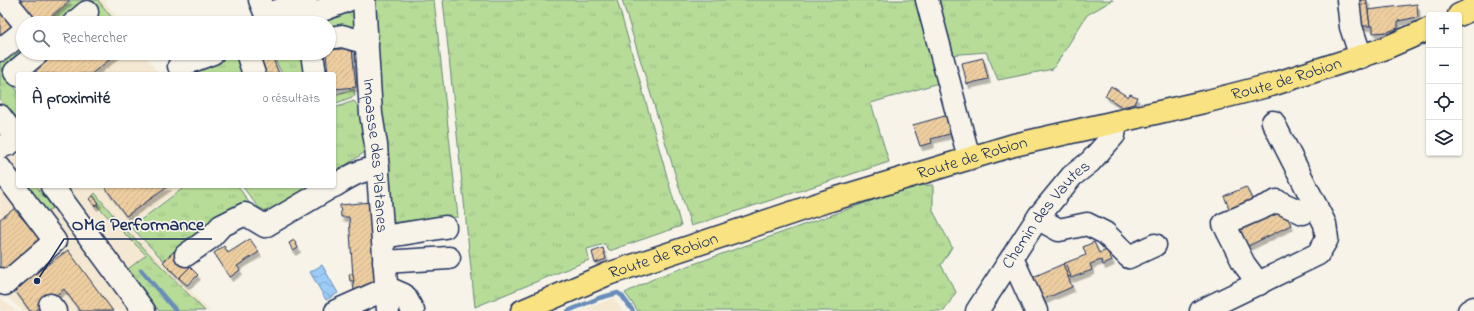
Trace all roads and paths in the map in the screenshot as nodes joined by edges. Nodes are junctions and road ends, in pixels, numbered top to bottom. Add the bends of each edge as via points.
1 (5, 0) edge
2 (260, 0) edge
3 (304, 0) edge
4 (348, 0) edge
5 (364, 0) edge
6 (927, 0) edge
7 (1348, 0) edge
8 (1474, 8) edge
9 (1462, 14) edge
10 (18, 16) edge
11 (307, 16) edge
12 (1426, 30) edge
13 (16, 37) edge
14 (336, 37) edge
15 (367, 43) junction
16 (0, 50) edge
17 (1361, 56) junction
18 (30, 60) edge
19 (195, 60) edge
20 (249, 60) edge
21 (313, 60) edge
22 (179, 66) dead end
23 (253, 72) edge
24 (315, 72) edge
25 (16, 73) edge
26 (0, 116) edge
27 (1116, 122) junction
28 (1273, 122) dead end
29 (12, 141) edge
30 (969, 158) junction
31 (0, 163) edge
32 (0, 168) edge
33 (378, 168) junction
34 (336, 185) edge
35 (53, 188) edge
36 (331, 188) edge
37 (1316, 206) junction
38 (1039, 216) junction
39 (445, 228) dead end
40 (383, 237) junction
41 (1154, 245) dead end
42 (186, 255) dead end
43 (449, 258) dead end
44 (1012, 258) junction
45 (384, 262) junction
46 (0, 279) edge
47 (1258, 284) junction
48 (388, 288) junction
49 (1474, 308) edge
50 (144, 311) edge
51 (336, 311) edge
52 (388, 311) edge
53 (413, 311) edge
54 (522, 311) edge
55 (977, 311) edge
56 (1036, 311) edge
57 (1201, 311) edge
58 (1469, 311) edge

1 - 10 street
2 - 3 street via 266,16
4 - 11 street
5 - 15 street, Impasse des Platanes
6 - 30 street
7 - 17 street via 1351,27
8 - 9 main road
12 - 17 main road, Route de Robion
13 - 16 street
14 - 15 street via 342,36
15 - 33 street, Impasse des Platanes via 371,114
17 - 27 main road, Route de Robion via 1208,102
18 - 25 street
19 - 22 street
20 - 23 street
21 - 24 street
26 - 29 street
27 - 30 main road, Route de Robion
27 - 38 street, Chemin des Vautes via 1114,135 1108,143 1072,176
28 - 37 street
29 - 31 street via 6,158
30 - 54 main road, Route de Robion via 708,239 608,274
32 - 46 street via 55,241 5,284
33 - 34 street via 356,173
33 - 40 street, Impasse des Platanes
35 - 50 street
36 - 42 street via 265,226 245,214 221,226 210,238
37 - 47 street via 1325,224 1327,239 1318,254
37 - 47 street via 1302,213 1277,200 1224,224 1244,264
38 - 41 street via 1059,230 1087,224 1105,233 1129,257
38 - 44 street, Chemin des Vautes
39 - 40 street
40 - 45 street, Impasse des Platanes
43 - 45 street
44 - 55 street, Chemin des Vautes
44 - 56 street
45 - 48 street, Impasse des Platanes
47 - 57 street
48 - 51 street
48 - 52 street, Impasse des Platanes
48 - 53 street via 404,295
49 - 58 street

